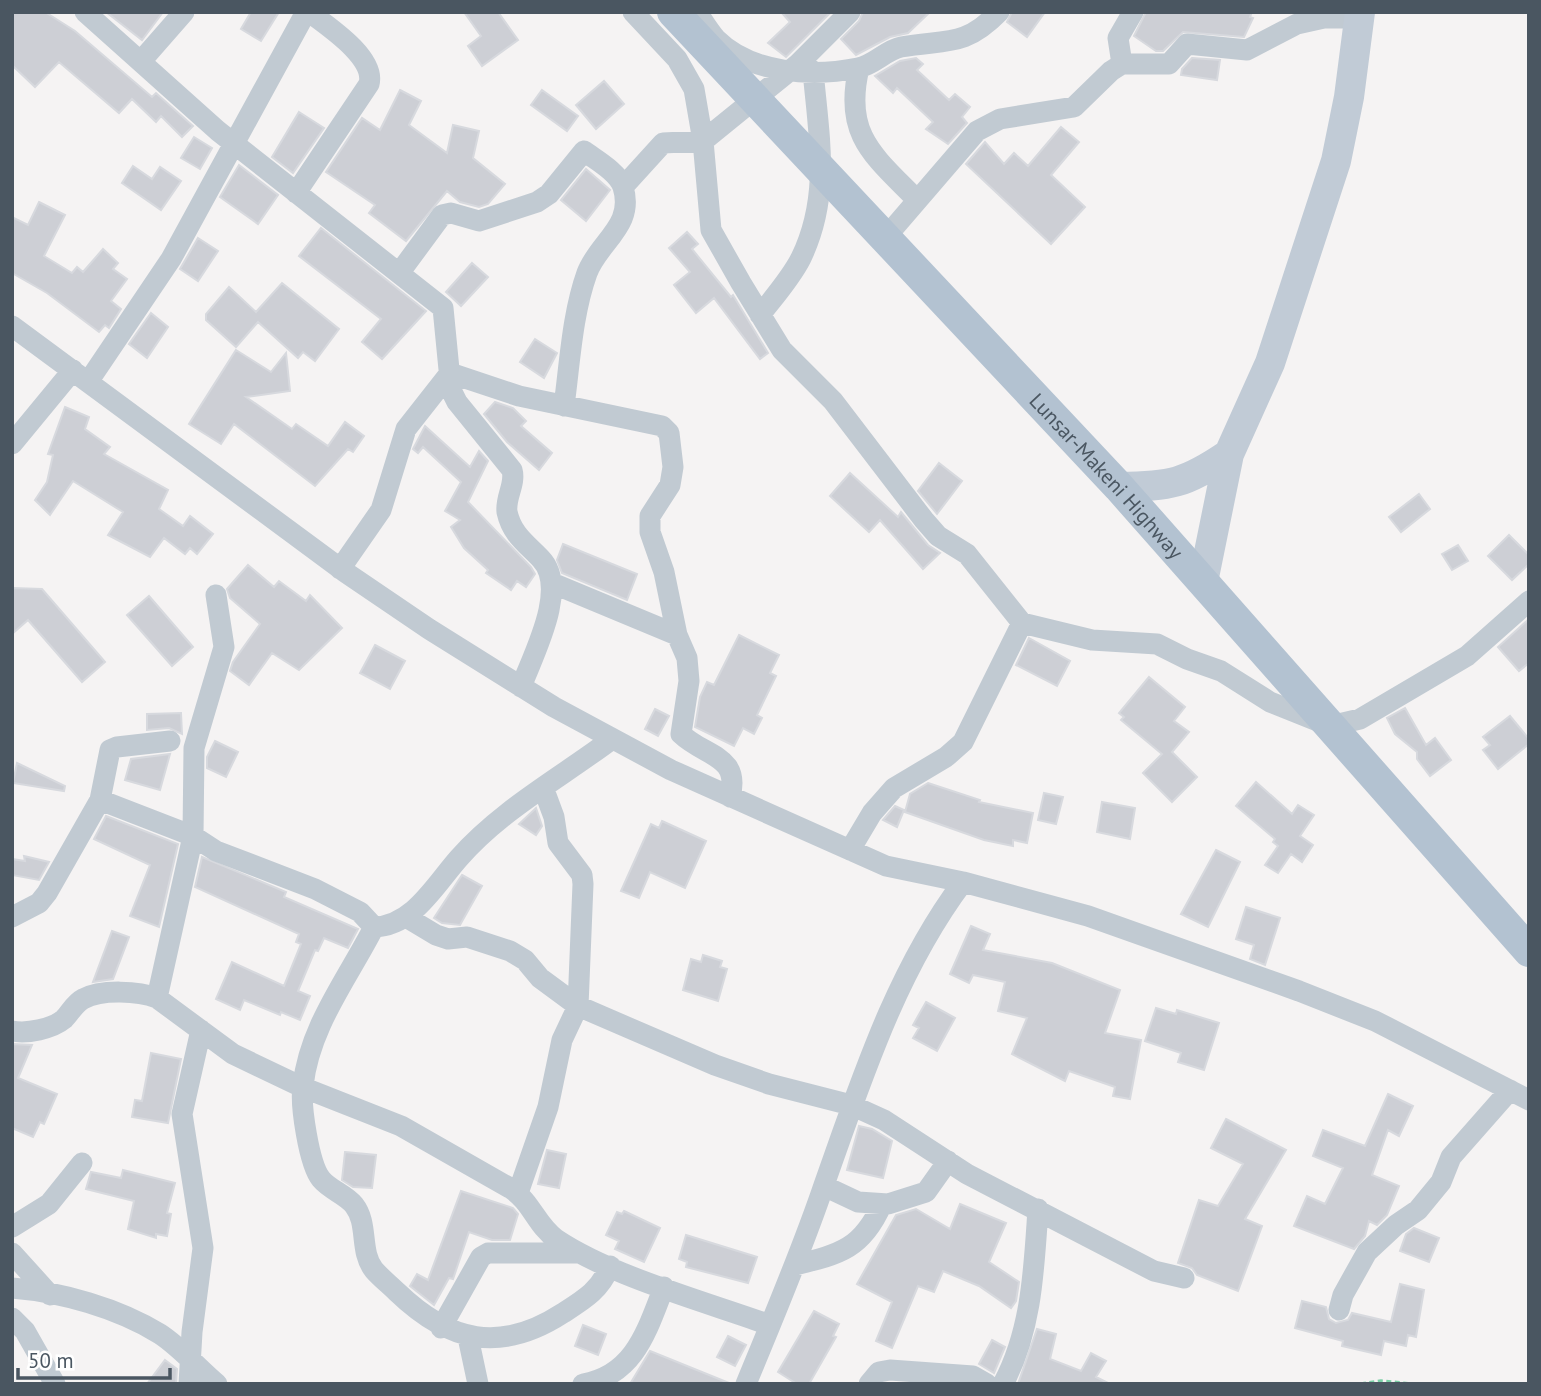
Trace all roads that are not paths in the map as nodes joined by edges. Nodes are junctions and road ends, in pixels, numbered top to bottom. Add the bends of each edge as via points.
1 (85, 12) edge
2 (184, 12) edge
3 (307, 12) edge
4 (633, 12) edge
5 (673, 12) edge
6 (697, 12) edge
7 (850, 12) edge
8 (999, 12) edge
9 (1133, 12) edge
10 (1360, 15) edge
11 (1286, 21) edge
12 (142, 60) junction
13 (1122, 64) junction
14 (859, 68) junction
15 (813, 71) junction
16 (786, 73) junction
17 (755, 100) junction
18 (703, 141) junction
19 (235, 145) junction
20 (822, 173) junction
21 (623, 187) junction
22 (296, 193) junction
23 (917, 200) junction
24 (885, 238) junction
25 (400, 272) junction
26 (760, 315) junction
27 (12, 326) edge
28 (450, 373) junction
29 (81, 376) junction
30 (564, 406) junction
31 (12, 443) edge
32 (1229, 454) junction
33 (1119, 487) junction
34 (341, 569) junction
35 (1203, 582) junction
36 (552, 583) junction
37 (216, 595) dead end
38 (1529, 601) edge
39 (1022, 623) junction
40 (677, 635) junction
41 (521, 687) junction
42 (1330, 726) junction
43 (612, 740) junction
44 (170, 741) dead end
45 (544, 790) junction
46 (730, 797) junction
47 (100, 800) junction
48 (193, 836) junction
49 (850, 850) junction
50 (963, 882) junction
51 (12, 917) edge
52 (406, 917) junction
53 (374, 927) junction
54 (1529, 951) edge
55 (157, 998) junction
56 (578, 1006) junction
57 (201, 1030) junction
58 (12, 1031) edge
59 (302, 1087) junction
60 (1519, 1095) edge
61 (851, 1105) junction
62 (948, 1161) junction
63 (82, 1163) dead end
64 (824, 1186) junction
65 (519, 1194) junction
66 (882, 1204) junction
67 (1038, 1209) junction
68 (12, 1227) edge
69 (12, 1253) edge
70 (582, 1253) junction
71 (795, 1265) junction
72 (610, 1266) junction
73 (1184, 1278) dead end
74 (12, 1287) edge
75 (664, 1287) junction
76 (50, 1295) junction
77 (1339, 1310) dead end
78 (12, 1318) edge
79 (770, 1325) junction
80 (441, 1328) junction
81 (468, 1337) junction
82 (191, 1361) junction
83 (55, 1384) edge
84 (189, 1384) edge
85 (217, 1384) edge
86 (478, 1384) edge
87 (583, 1384) edge
88 (746, 1384) edge
89 (869, 1384) edge
90 (987, 1384) edge
91 (1003, 1384) edge

1 - 12 street
2 - 12 street
3 - 19 street
3 - 22 street via 344,40 369,65 372,75
4 - 18 street via 677,59 694,89
5 - 17 main road, Lunsar-Makeni Highway
6 - 16 street via 716,39
7 - 16 street
8 - 14 street via 965,38 900,47
9 - 13 street via 1118,38
10 - 11 street
10 - 32 main road via 1336,161 1270,363
11 - 13 street via 1247,50 1187,44 1169,64
12 - 19 street
13 - 23 street via 1074,107 1000,119 977,131
14 - 15 street
14 - 23 street via 854,93 858,133
15 - 16 street
15 - 20 street
16 - 17 street
17 - 18 street
17 - 20 main road, Lunsar-Makeni Highway
18 - 21 street via 663,143
18 - 26 street via 711,230
19 - 22 street
19 - 29 street via 171,259
20 - 24 main road, Lunsar-Makeni Highway
20 - 26 street via 815,224 800,260
21 - 25 street via 584,151 550,194 537,202 479,221 442,215
21 - 30 street via 624,218 588,270 576,315
22 - 25 street
23 - 24 street
24 - 33 main road, Lunsar-Makeni Highway
25 - 28 street via 443,307
26 - 39 street via 782,350 833,401 924,520 938,536 967,554
27 - 29 street
28 - 30 street
28 - 34 street via 406,429 381,510
28 - 36 street via 457,402 512,470 507,510 513,528 523,544 542,559
29 - 31 street
29 - 34 street
30 - 40 street via 653,423 669,433 670,485 650,516 650,524
32 - 33 main road via 1196,477 1159,487
32 - 35 main road
33 - 35 main road, Lunsar-Makeni Highway
34 - 41 street
35 - 42 main road, Lunsar-Makeni Highway
36 - 40 street
36 - 41 street via 552,601
37 - 48 street via 224,647 194,748
38 - 42 street via 1467,656 1360,719
39 - 42 street via 1092,640 1157,644 1221,671 1270,702
39 - 49 street via 963,742 894,788
40 - 46 street via 687,658 689,681 681,734 732,772
41 - 43 street
42 - 54 main road, Lunsar-Makeni Highway
43 - 45 street
43 - 46 street
44 - 47 street via 110,750
45 - 52 street via 488,826
45 - 56 street via 558,843 582,875
46 - 49 street
47 - 48 street
47 - 51 street via 47,894
48 - 53 street via 216,851 315,889 360,912
48 - 55 street
49 - 50 street via 886,866
50 - 60 street via 1088,916 1299,990 1375,1021
50 - 61 street via 920,944
52 - 53 street
52 - 56 street via 448,939 467,937 510,951
53 - 59 street via 324,1013
55 - 57 street
55 - 58 street via 133,990 83,999 62,1021 22,1033
56 - 61 street via 716,1065
56 - 65 street via 562,1040 548,1107
57 - 59 street via 233,1054
57 - 82 street via 182,1114 202,1248
59 - 65 street via 401,1126
59 - 80 street via 309,1146 321,1179 358,1211 365,1255 374,1270
60 - 77 street via 1451,1157 1441,1182 1418,1210 1367,1252
61 - 62 street via 884,1120
61 - 64 street
62 - 66 street via 926,1192
62 - 67 street
63 - 68 street via 49,1204
64 - 66 street via 858,1202
64 - 71 street
65 - 70 street via 549,1233
66 - 71 street via 873,1224 847,1250
67 - 73 street via 1154,1271
67 - 91 street via 1030,1298 1017,1358
69 - 76 street
70 - 72 street
70 - 80 street via 488,1252
71 - 79 street
72 - 75 street
72 - 81 street via 596,1292 552,1320 502,1338
74 - 76 street
75 - 79 street
75 - 87 street via 643,1340 630,1359 607,1377
76 - 82 street via 121,1315 161,1335
78 - 83 street via 25,1331
79 - 88 street
80 - 81 street
81 - 86 street
82 - 84 street
82 - 85 street
89 - 90 street via 879,1372 890,1370 973,1377

